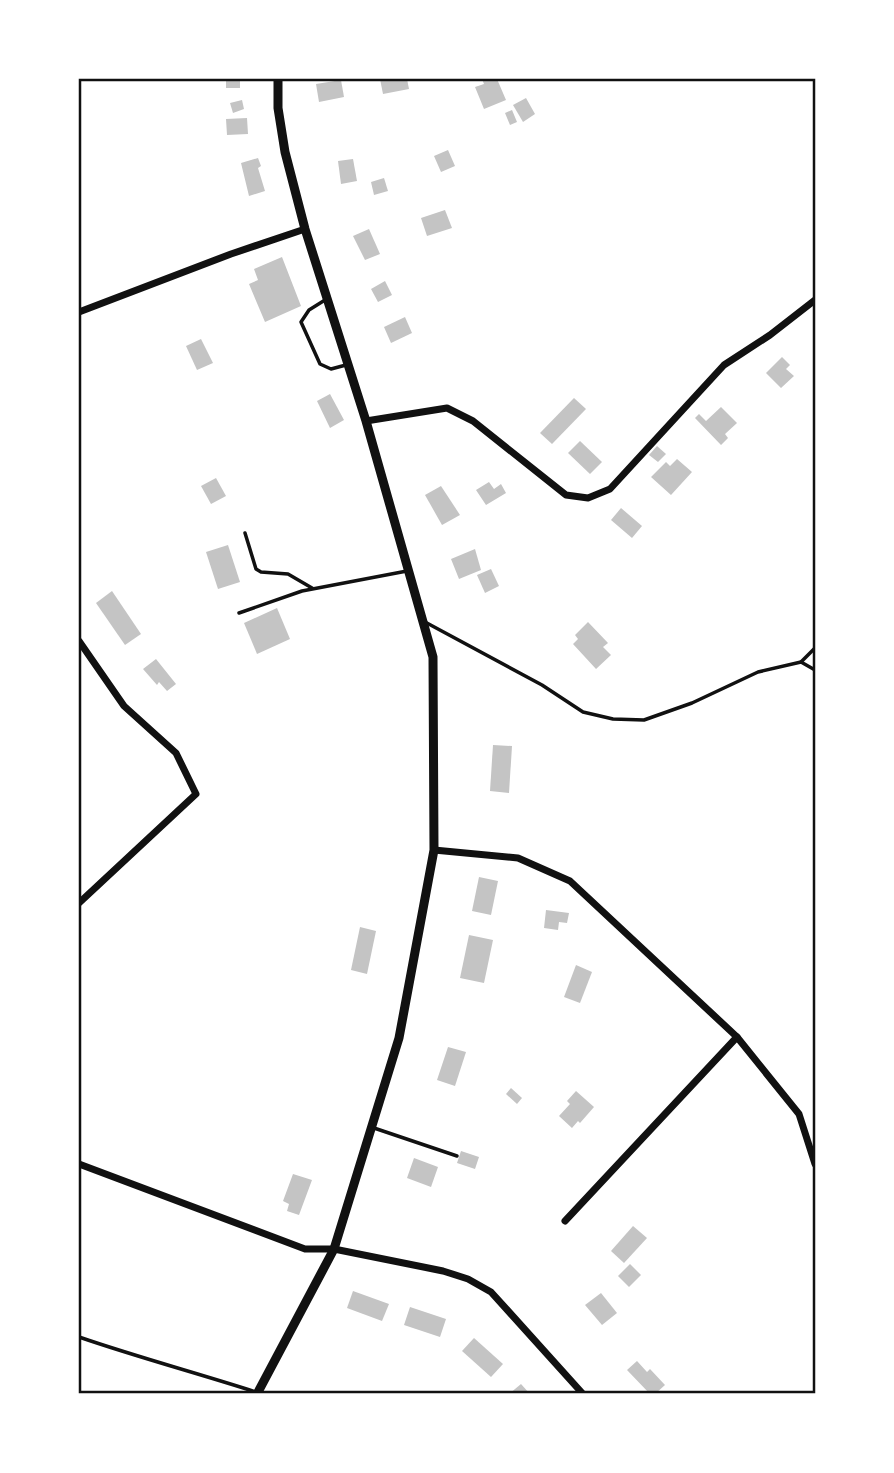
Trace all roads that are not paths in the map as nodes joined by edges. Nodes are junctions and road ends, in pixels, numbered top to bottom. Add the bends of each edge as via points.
1 (278, 79) edge
2 (305, 229) junction
3 (327, 299) junction
4 (815, 300) edge
5 (79, 312) edge
6 (348, 365) junction
7 (366, 421) junction
8 (245, 533) dead end
9 (409, 570) junction
10 (313, 589) junction
11 (239, 613) dead end
12 (423, 621) junction
13 (79, 641) edge
14 (815, 649) edge
15 (801, 662) junction
16 (815, 670) edge
17 (434, 850) junction
18 (79, 903) edge
19 (737, 1037) junction
20 (372, 1127) junction
21 (457, 1156) dead end
22 (815, 1161) edge
23 (79, 1164) edge
24 (565, 1221) dead end
25 (334, 1249) junction
26 (79, 1337) edge
27 (257, 1393) edge
28 (583, 1394) edge

1 - 2 street via 285,152
2 - 3 street
2 - 5 street
3 - 6 street
3 - 6 lane via 304,317 303,329 320,365 331,369
4 - 7 street via 724,365 610,489 588,498 566,495 473,421 447,408
6 - 7 street
7 - 9 street
8 - 10 lane via 256,569 288,574
9 - 10 lane
9 - 12 street
10 - 11 lane
12 - 15 lane via 583,712 613,719 644,720 758,672
12 - 17 street via 433,657
13 - 18 street via 124,706 176,753 195,793
14 - 15 lane
15 - 16 lane
17 - 19 street via 518,858 570,881
17 - 20 street via 399,1038
19 - 22 street via 799,1114
19 - 24 street
20 - 21 lane
20 - 25 street
23 - 25 street via 305,1249
25 - 27 street
25 - 28 street via 443,1271 491,1292
26 - 27 lane

